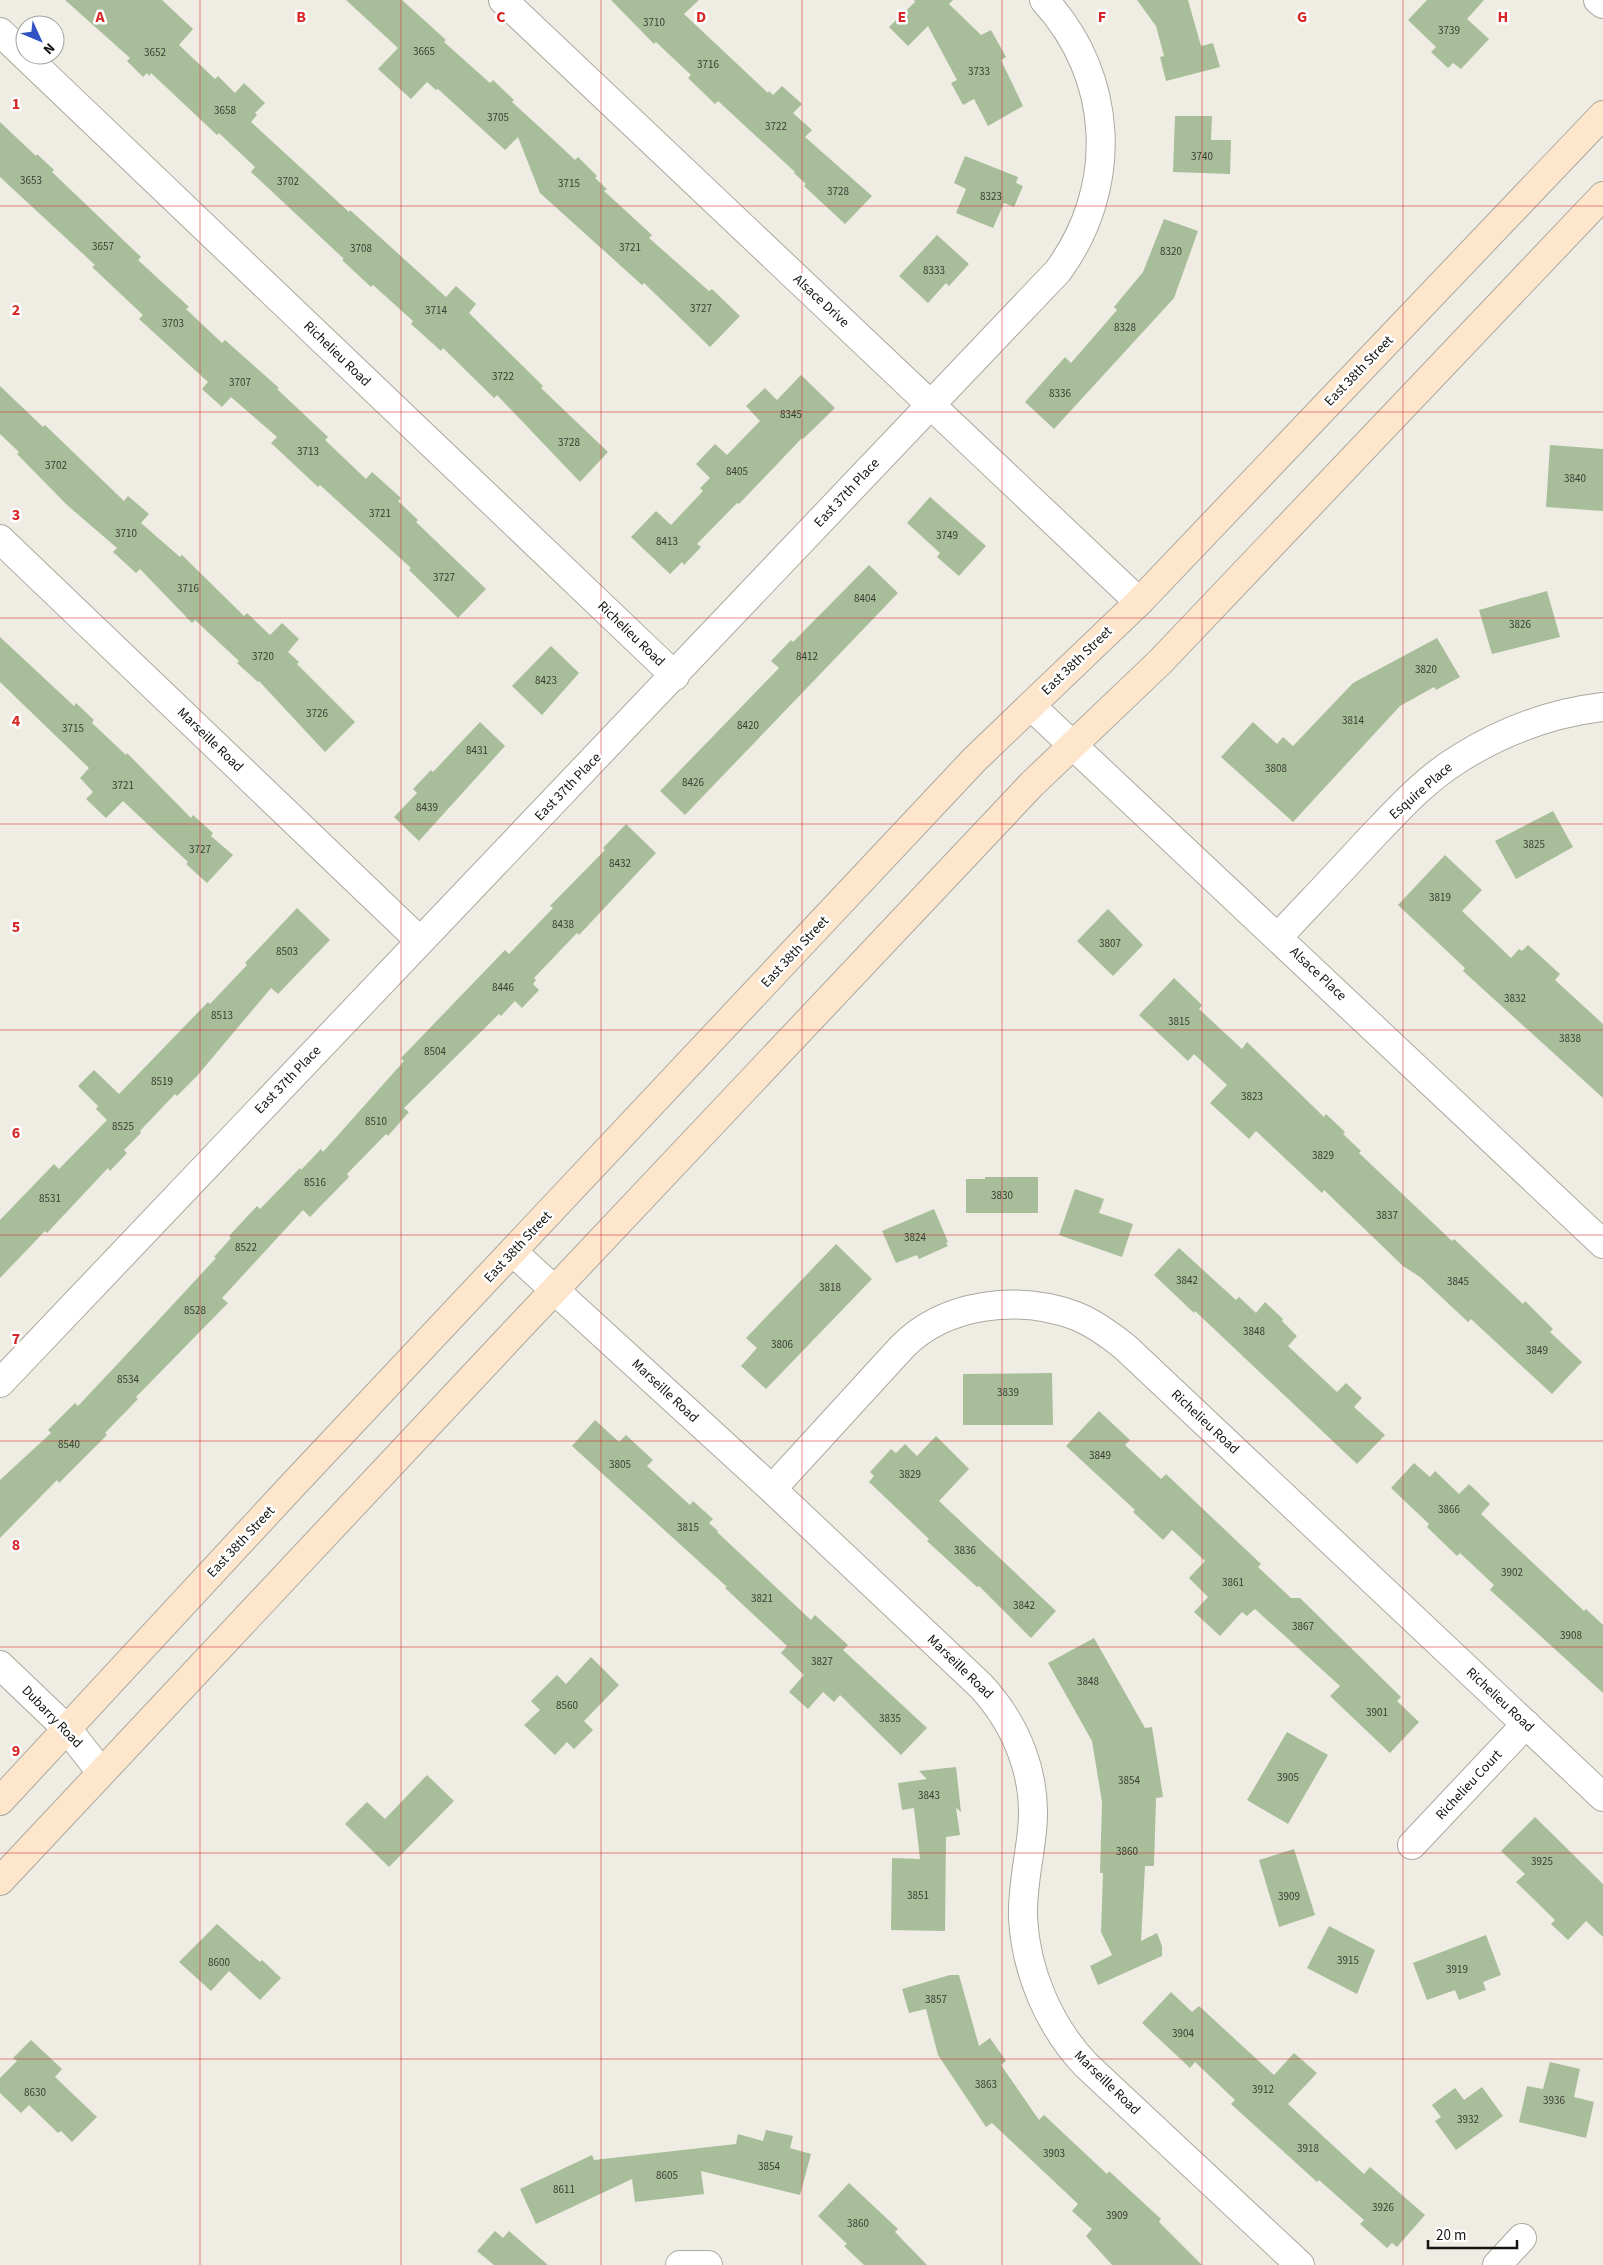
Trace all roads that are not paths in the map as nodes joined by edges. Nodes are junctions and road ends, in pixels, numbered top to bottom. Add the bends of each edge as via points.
1 (504, 0) edge
2 (1044, 0) edge
3 (1598, 0) edge
4 (1603, 4) edge
5 (0, 32) edge
6 (1603, 115) edge
7 (1603, 196) edge
8 (930, 405) junction
9 (0, 539) edge
10 (1139, 602) junction
11 (675, 676) junction
12 (1031, 706) junction
13 (1603, 707) edge
14 (1074, 745) junction
15 (1278, 937) junction
16 (420, 941) junction
17 (1603, 1244) edge
18 (514, 1252) junction
19 (554, 1290) junction
20 (0, 1383) edge
21 (772, 1489) junction
22 (0, 1665) edge
23 (1526, 1724) junction
24 (68, 1730) junction
25 (101, 1772) junction
26 (1603, 1797) edge
27 (0, 1801) edge
28 (1412, 1845) dead end
29 (0, 1881) edge
30 (1522, 2238) dead end
31 (1300, 2265) edge
32 (1497, 2265) edge

1 - 8 street, Alsace Drive
2 - 8 street, East 37th Place via 1072,36 1093,87 1101,142 1100,169 1091,210 1081,236 1058,272
3 - 4 street
5 - 11 street, Richelieu Road
6 - 10 main road, East 38th Street
7 - 14 main road via 1160,662
8 - 10 street, Alsace Drive
8 - 11 street, East 37th Place
9 - 16 street, Marseille Road
10 - 12 main road, East 38th Street
11 - 16 street, East 37th Place
12 - 14 street, Alsace Place
12 - 18 main road, East 38th Street via 975,759
13 - 15 street, Esquire Place via 1535,722 1457,760 1434,776
14 - 15 street, Alsace Place
14 - 19 main road via 1032,784
15 - 17 street, Alsace Place
16 - 20 street, East 37th Place
18 - 19 street, Marseille Road
18 - 24 main road, East 38th Street
19 - 21 street, Marseille Road
19 - 25 main road
21 - 23 street, Richelieu Road via 907,1342 923,1329 948,1316 975,1308 1016,1304 1055,1309 1097,1327 1125,1347
21 - 31 street, Marseille Road via 981,1686 1000,1708 1014,1732 1029,1774 1033,1802 1024,1903 1026,1944 1043,2000 1063,2037 1086,2065
22 - 24 street, Dubarry Road
23 - 26 street, Richelieu Road
23 - 28 street, Richelieu Court
24 - 25 street, Dubarry Road
24 - 27 main road, East 38th Street
25 - 29 main road
30 - 32 street

